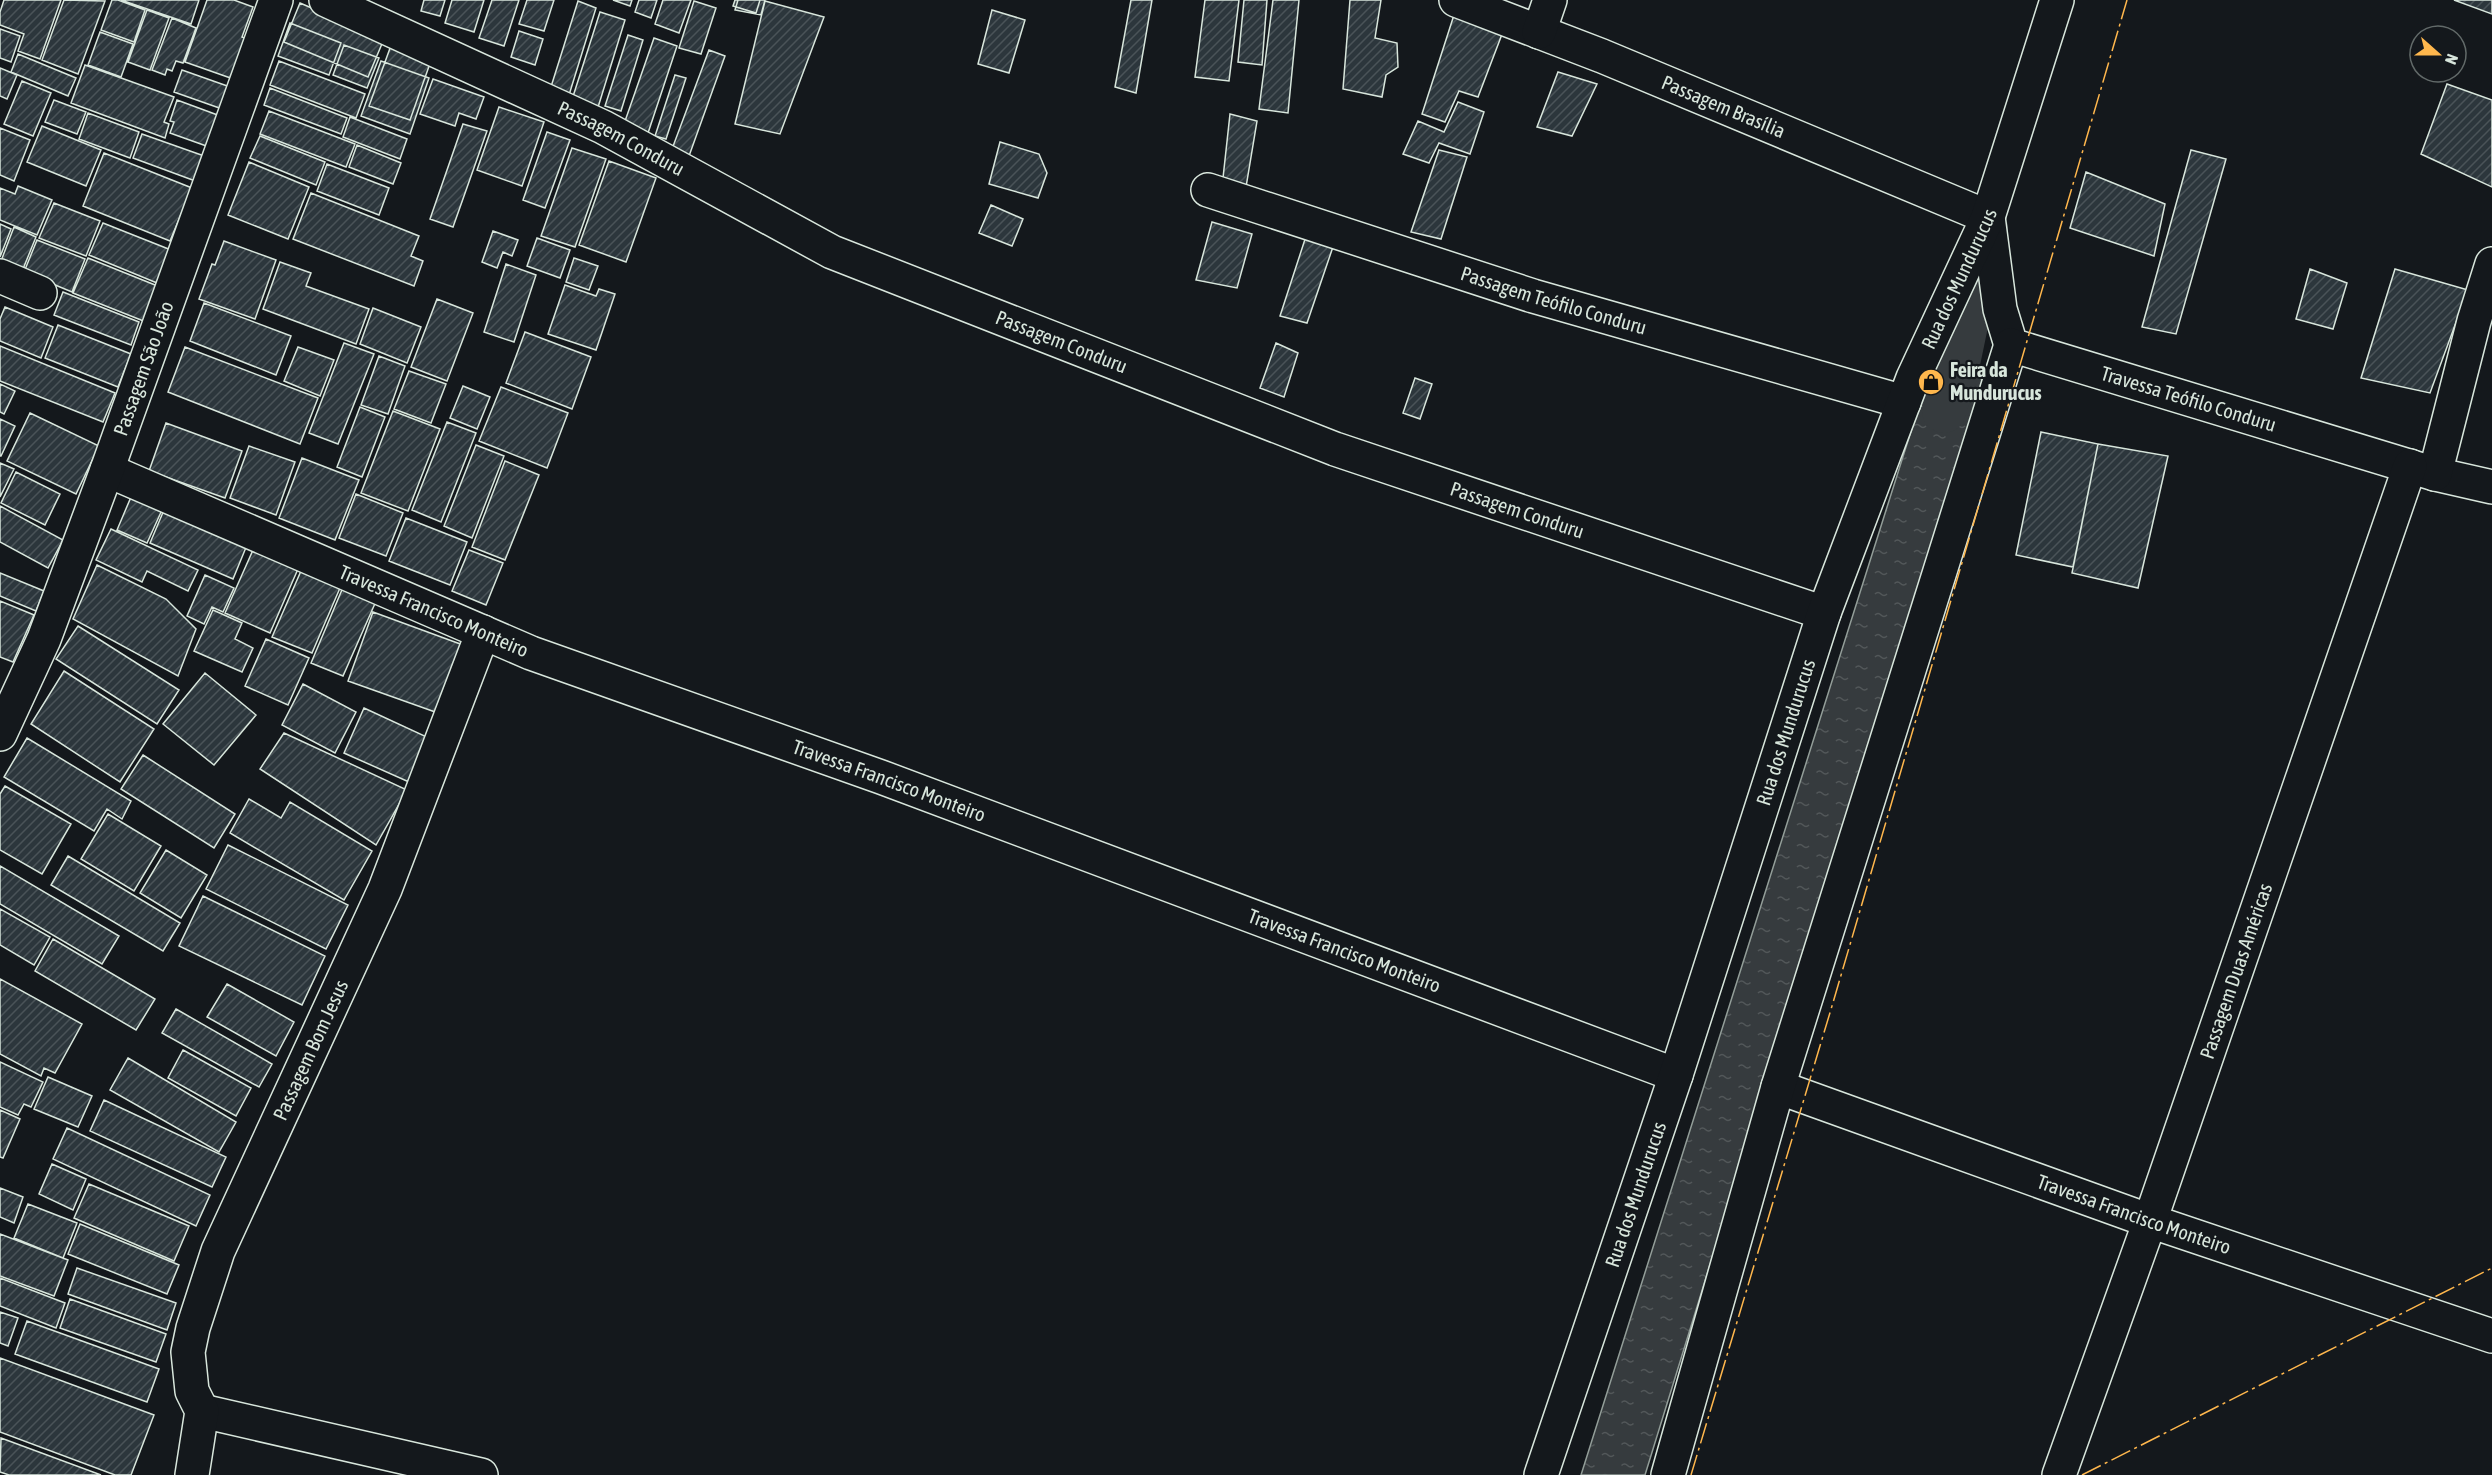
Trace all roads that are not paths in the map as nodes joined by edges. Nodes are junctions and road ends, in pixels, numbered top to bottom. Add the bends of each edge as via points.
1 (276, 0) edge
2 (326, 0) edge
3 (1456, 0) edge
4 (1550, 0) edge
5 (2057, 0) edge
6 (1539, 32) junction
7 (1208, 190) dead end
8 (1988, 217) junction
9 (2492, 264) edge
10 (0, 276) edge
11 (39, 293) dead end
12 (2011, 345) junction
13 (1904, 402) junction
14 (107, 470) junction
15 (2423, 470) junction
16 (2492, 487) edge
17 (1824, 613) junction
18 (483, 632) junction
19 (0, 734) edge
20 (1676, 1075) junction
21 (1778, 1087) junction
22 (2150, 1221) junction
23 (2492, 1336) edge
24 (202, 1411) junction
25 (192, 1475) edge
26 (481, 1475) edge
27 (1541, 1475) edge
28 (1668, 1475) edge
29 (2059, 1475) edge

1 - 14 street, Passagem São João
2 - 17 street, Passagem Conduru via 603,127 832,252 1335,449
3 - 6 street, Passagem Brasília
4 - 6 street
5 - 8 street, Rua dos Mundurucus
6 - 8 street, Passagem Brasília
7 - 13 street, Passagem Teófilo Conduru via 1533,296
8 - 12 street via 2000,309
8 - 13 street, Rua dos Mundurucus
9 - 15 street
10 - 11 street
12 - 15 street, Travessa Teófilo Conduru
12 - 21 street
13 - 17 street, Rua dos Mundurucus
14 - 18 street, Travessa Francisco Monteiro
14 - 19 street, Passagem São João via 44,639
15 - 16 street, Travessa Teófilo Conduru
15 - 22 street, Passagem Duas Américas
17 - 20 street, Rua dos Mundurucus
18 - 20 street, Travessa Francisco Monteiro
18 - 24 street, Passagem Bom Jesus via 385,889 218,1251 188,1352 192,1391
20 - 27 street, Rua dos Mundurucus
21 - 22 street, Travessa Francisco Monteiro
21 - 28 street
22 - 23 street, Travessa Francisco Monteiro
22 - 29 street, Passagem Duas Américas
24 - 25 street
24 - 26 street

